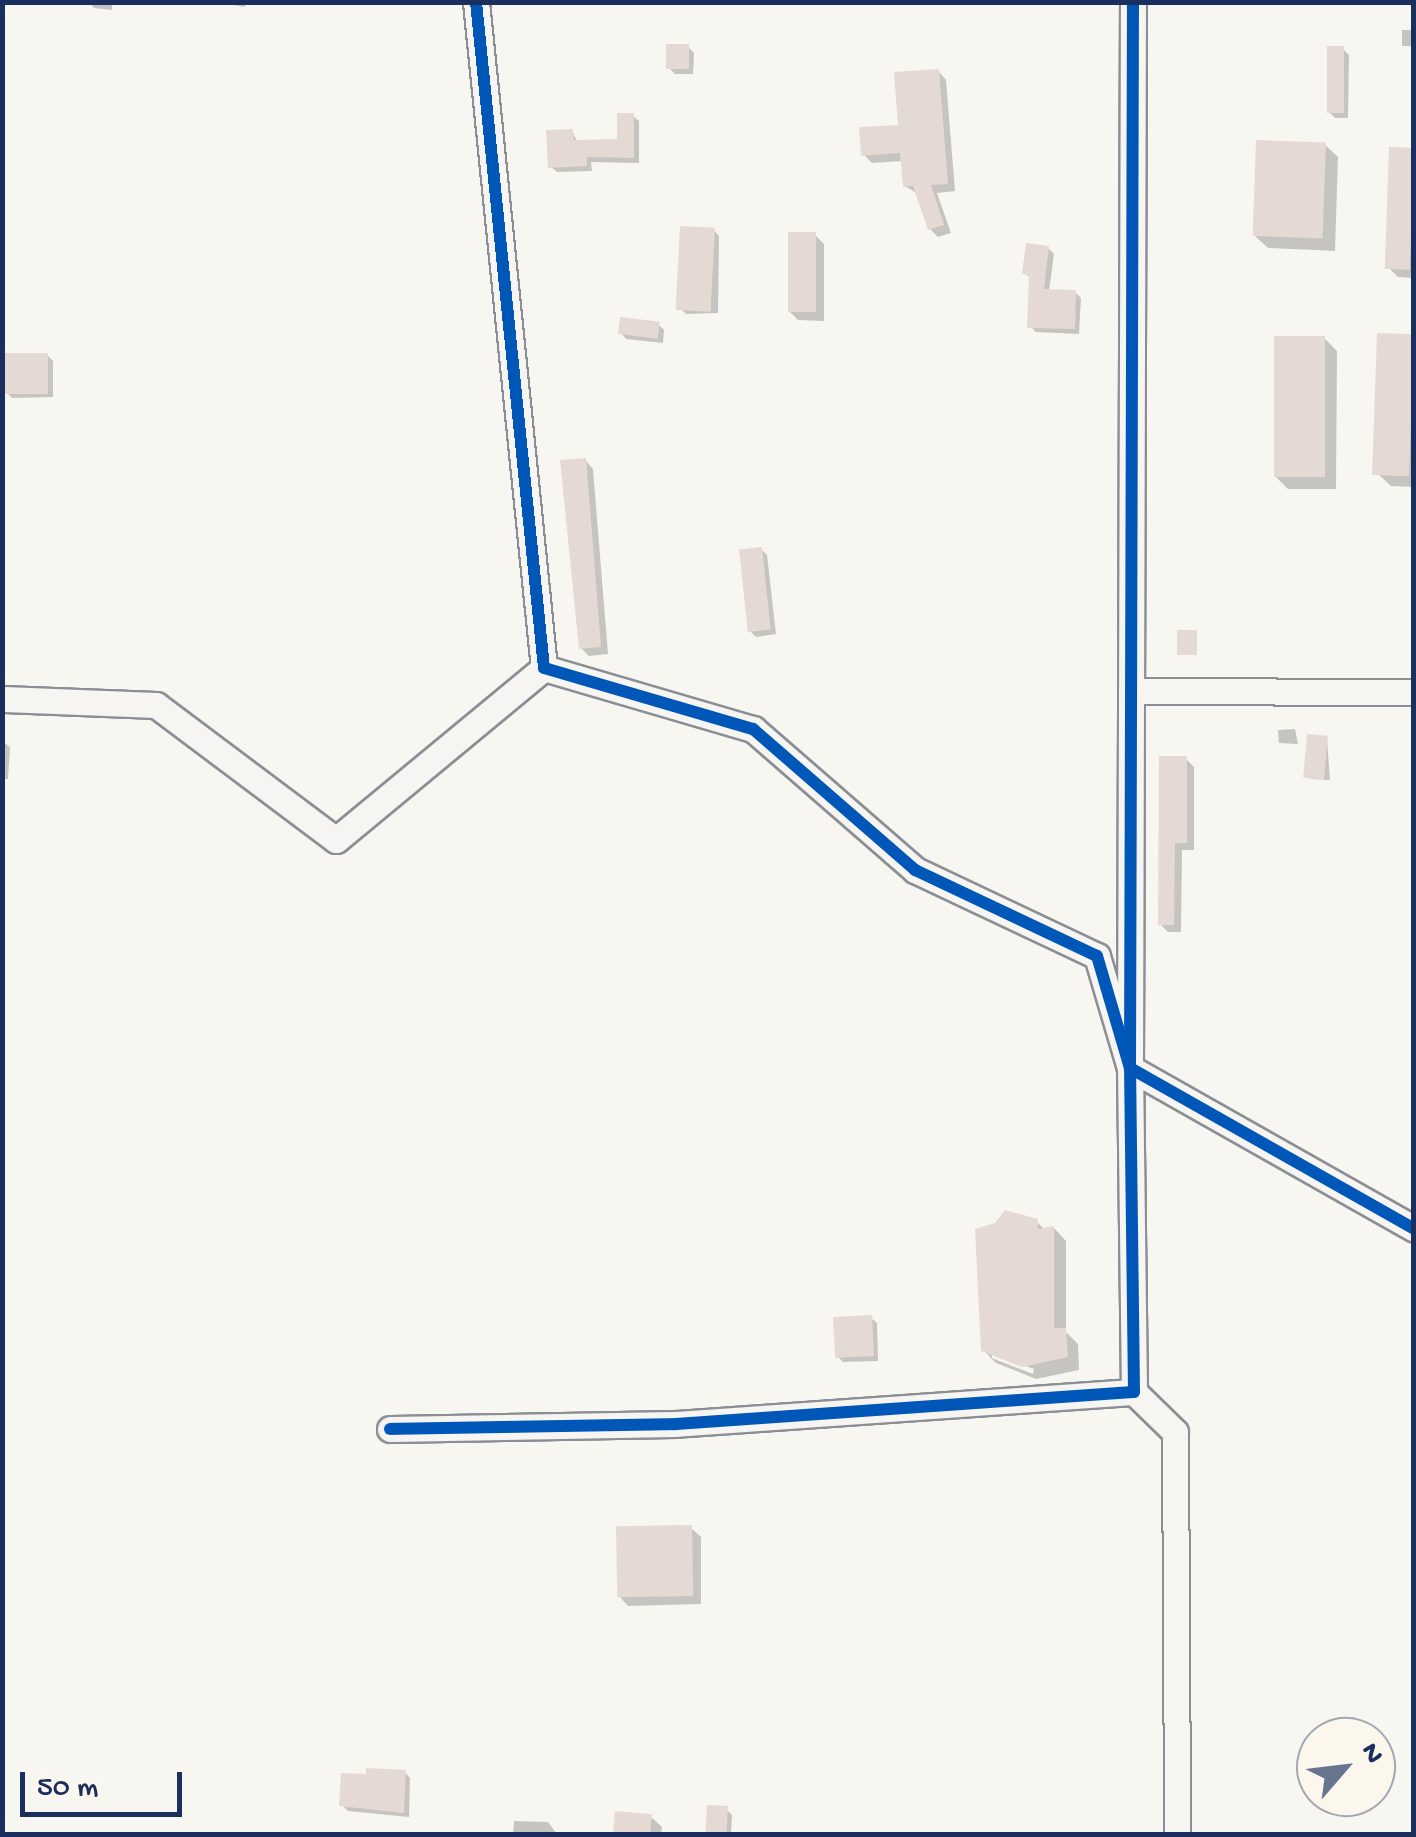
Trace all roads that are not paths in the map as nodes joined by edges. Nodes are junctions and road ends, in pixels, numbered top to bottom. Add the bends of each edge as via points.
1 (476, 2) edge
2 (1133, 2) edge
3 (544, 668) junction
4 (1131, 691) junction
5 (1414, 692) edge
6 (2, 699) edge
7 (1130, 1068) junction
8 (1414, 1228) edge
9 (1134, 1392) junction
10 (390, 1429) dead end
11 (1177, 1834) edge

1 - 3 street
2 - 4 street
3 - 6 street via 336,840 156,705
3 - 7 street via 753,729 915,870 1097,956
4 - 5 street
4 - 7 street
7 - 8 street
7 - 9 street
9 - 10 street via 675,1424
9 - 11 street via 1176,1432

